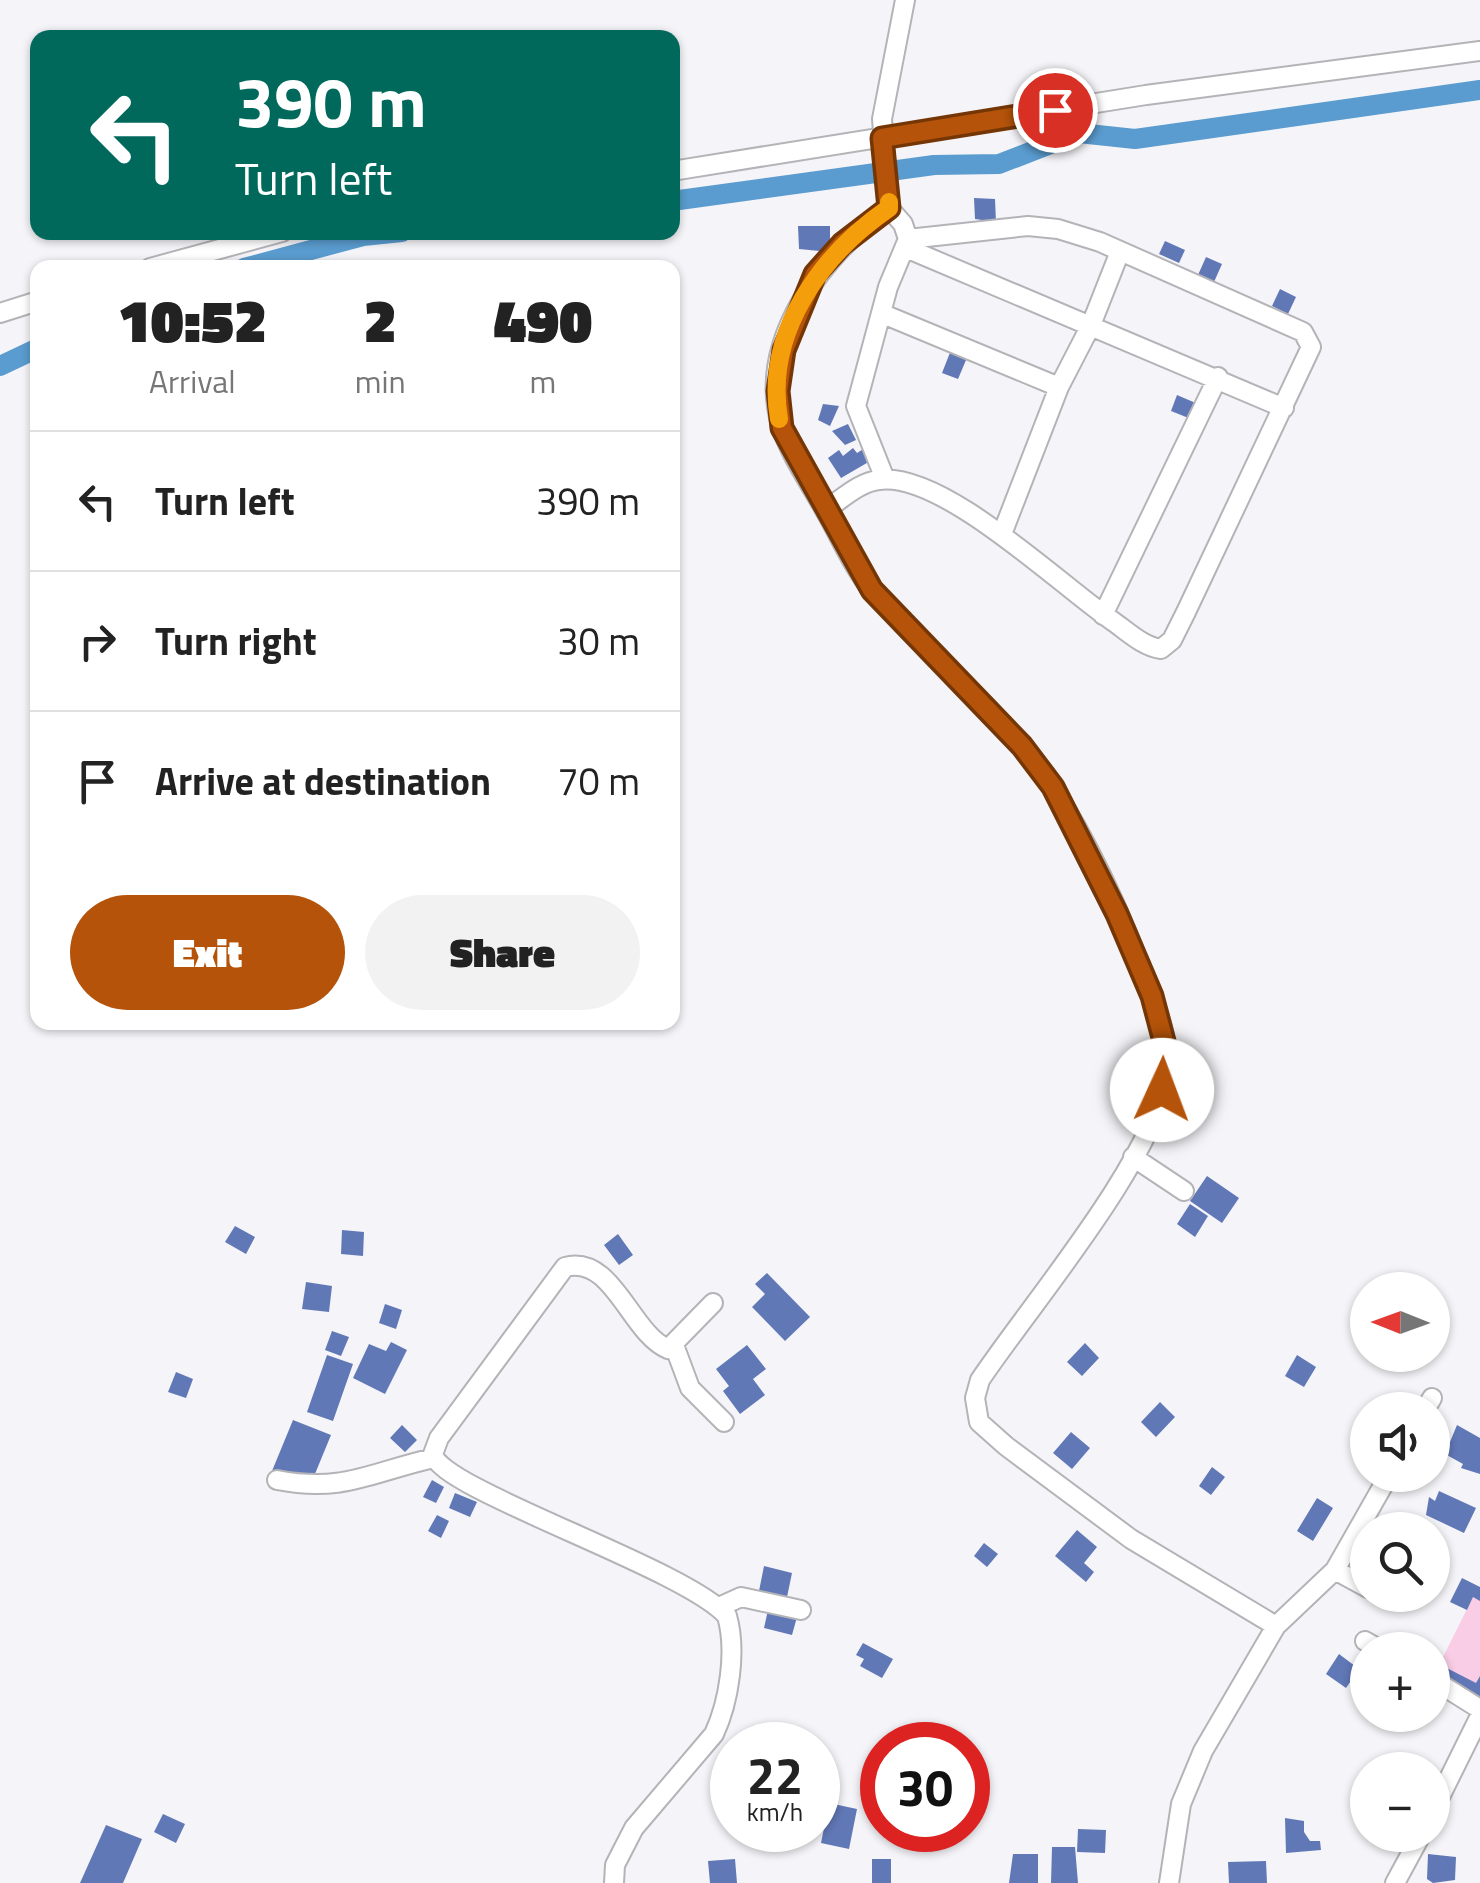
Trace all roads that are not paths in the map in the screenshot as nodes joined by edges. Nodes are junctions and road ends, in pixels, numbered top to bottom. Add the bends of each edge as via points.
1 (905, 0) edge
2 (1480, 51) edge
3 (882, 138) junction
4 (680, 170) edge
5 (888, 201) junction
6 (253, 240) edge
7 (907, 244) junction
8 (1119, 254) junction
9 (179, 260) edge
10 (30, 304) edge
11 (0, 313) edge
12 (883, 314) junction
13 (1091, 325) junction
14 (1218, 378) junction
15 (1059, 387) junction
16 (1284, 408) junction
17 (884, 479) junction
18 (825, 510) junction
19 (1002, 534) junction
20 (1103, 615) junction
21 (1133, 1158) junction
22 (1184, 1191) dead end
23 (713, 1303) dead end
24 (674, 1345) junction
25 (724, 1422) dead end
26 (434, 1458) junction
27 (277, 1480) dead end
28 (1379, 1492) edge
29 (1335, 1570) junction
30 (1350, 1578) edge
31 (719, 1607) junction
32 (801, 1610) dead end
33 (1276, 1626) junction
34 (1450, 1691) edge
35 (1480, 1712) edge
36 (1450, 1775) edge
37 (1412, 1852) edge
38 (614, 1883) edge
39 (1169, 1883) edge
40 (1395, 1883) edge

1 - 3 street
2 - 3 street via 1146,94
3 - 4 street
3 - 5 street
5 - 7 street
5 - 18 street via 815,274 784,350 782,428
6 - 9 street
7 - 8 street via 1028,226 1078,234
7 - 12 street
7 - 13 street
8 - 13 street
8 - 16 street via 1304,332 1311,348
10 - 11 street
12 - 15 street
12 - 17 street via 856,406
13 - 14 street
13 - 15 street
14 - 16 street
14 - 20 street
15 - 19 street
16 - 20 street via 1172,640 1154,649
17 - 18 street
17 - 19 street via 939,497
18 - 21 street via 872,590 1053,787 1125,930 1152,996 1166,1064
19 - 20 street
21 - 22 street
21 - 33 street via 980,1380 975,1411 1006,1446 1117,1528
23 - 24 street
24 - 25 street via 690,1388
24 - 26 street via 656,1344 590,1269 564,1267 439,1438
26 - 27 street via 320,1488
26 - 31 street via 441,1470 475,1488 683,1582
28 - 29 street
29 - 30 street
29 - 33 street
31 - 32 street via 741,1598
31 - 38 street via 730,1625 722,1717 628,1836
33 - 39 street via 1234,1691 1180,1804
34 - 35 street
35 - 36 street
37 - 40 street

